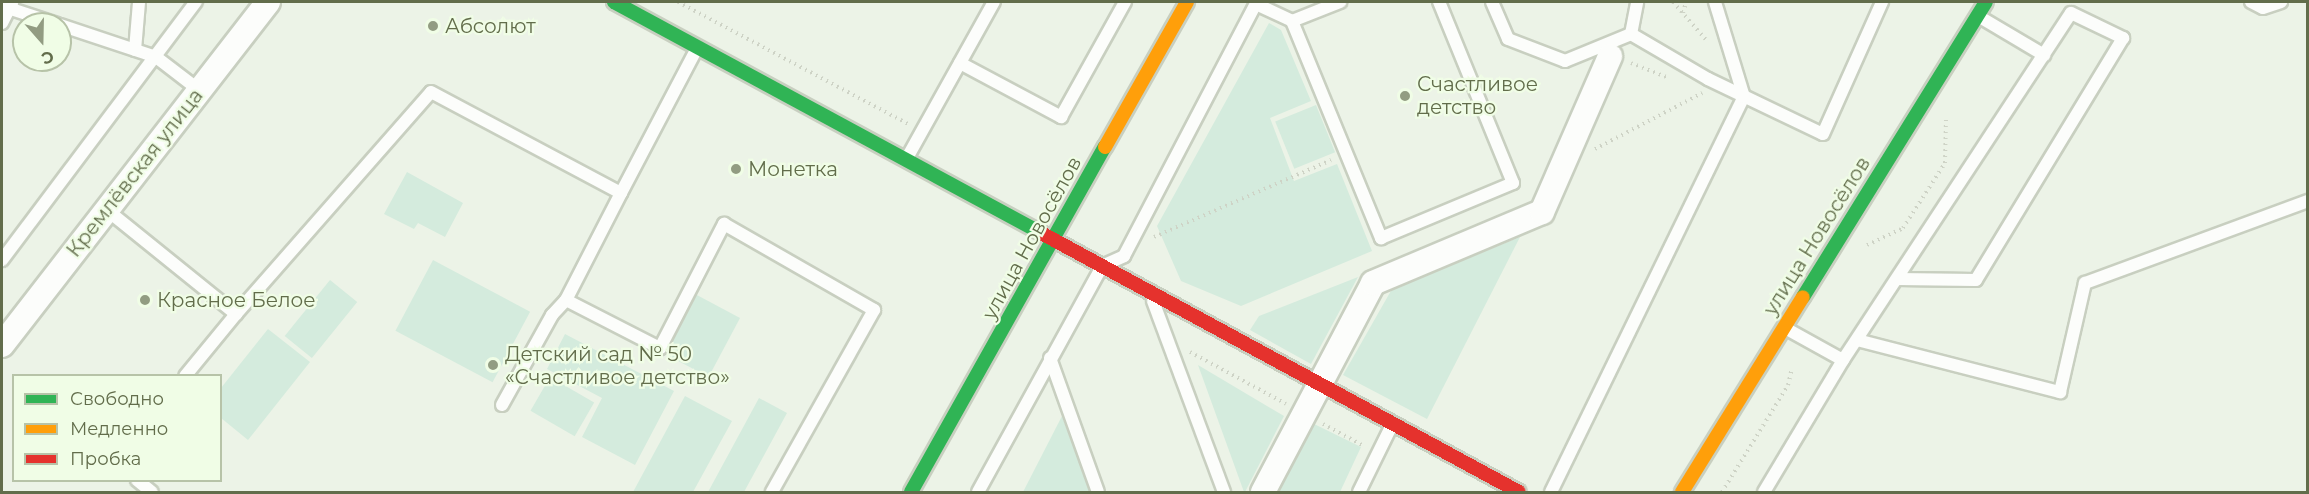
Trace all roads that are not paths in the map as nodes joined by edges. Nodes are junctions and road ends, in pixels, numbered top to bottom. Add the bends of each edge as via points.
1 (139, 2) edge
2 (196, 2) edge
3 (268, 2) edge
4 (614, 2) edge
5 (993, 2) edge
6 (1125, 2) edge
7 (1187, 2) edge
8 (1340, 2) edge
9 (1439, 2) edge
10 (1492, 2) edge
11 (1637, 2) edge
12 (1715, 2) edge
13 (1882, 2) edge
14 (1986, 2) edge
15 (2251, 2) edge
16 (2281, 2) edge
17 (9, 6) edge
18 (24, 12) edge
19 (1976, 15) junction
20 (1292, 21) junction
21 (2, 22) edge
22 (72, 30) edge
23 (1631, 34) junction
24 (698, 47) junction
25 (135, 50) junction
26 (2044, 55) junction
27 (1610, 56) road end
28 (156, 57) junction
29 (960, 63) junction
30 (199, 90) junction
31 (1744, 97) junction
32 (906, 160) junction
33 (621, 193) junction
34 (2307, 201) edge
35 (107, 210) junction
36 (1053, 240) junction
37 (2, 260) edge
38 (1102, 266) junction
39 (1897, 279) junction
40 (1150, 292) junction
41 (566, 300) junction
42 (236, 314) junction
43 (1784, 327) junction
44 (4, 337) edge
45 (1857, 340) junction
46 (1050, 358) junction
47 (1843, 360) junction
48 (186, 374) edge
49 (1318, 382) junction
50 (502, 405) dead end
51 (1392, 424) junction
52 (140, 482) edge
53 (1501, 488) edge
54 (152, 492) edge
55 (772, 492) edge
56 (911, 492) edge
57 (978, 492) edge
58 (1098, 492) edge
59 (1224, 492) edge
60 (1263, 492) edge
61 (1359, 492) edge
62 (1519, 492) edge
63 (1551, 492) edge
64 (1682, 492) edge
65 (1764, 492) edge

1 - 25 lane
2 - 28 lane
3 - 30 street, Кремлёвская улица
4 - 24 street
5 - 29 lane
6 - 29 lane via 1061,117
7 - 36 street, улица Новосёлов
8 - 20 lane
9 - 20 lane via 1513,183 1382,238
10 - 23 lane via 1508,39 1565,61
11 - 23 lane
12 - 31 lane
13 - 31 lane via 1823,134
14 - 19 street, улица Новосёлов
15 - 16 lane via 2263,8
17 - 18 lane
17 - 21 lane
19 - 26 lane
19 - 43 street, улица Новосёлов
20 - 38 lane via 1256,4 1124,256
22 - 25 lane
23 - 31 lane via 1706,85
24 - 32 street
24 - 33 lane
25 - 28 lane
26 - 39 lane
26 - 39 lane via 2071,13 2123,38 1976,280
27 - 49 street via 1542,212 1373,283
28 - 30 lane
28 - 37 lane
29 - 32 lane
30 - 35 street, Кремлёвская улица
31 - 63 lane
32 - 36 street
33 - 41 lane
33 - 42 lane via 431,92
34 - 45 lane via 2085,283 2060,392
35 - 42 lane
35 - 44 street, Кремлёвская улица
36 - 38 street
36 - 56 street, улица Новосёлов
38 - 40 street
38 - 46 lane
39 - 45 lane
40 - 49 street
40 - 59 lane
41 - 50 lane via 552,315
41 - 55 lane via 660,348 724,224 874,310
42 - 48 lane
43 - 47 lane
43 - 64 street, улица Новосёлов
45 - 47 lane
46 - 57 lane
46 - 58 lane
47 - 65 lane
49 - 51 street
49 - 60 street
51 - 53 street
51 - 61 lane
52 - 54 lane
53 - 62 street

